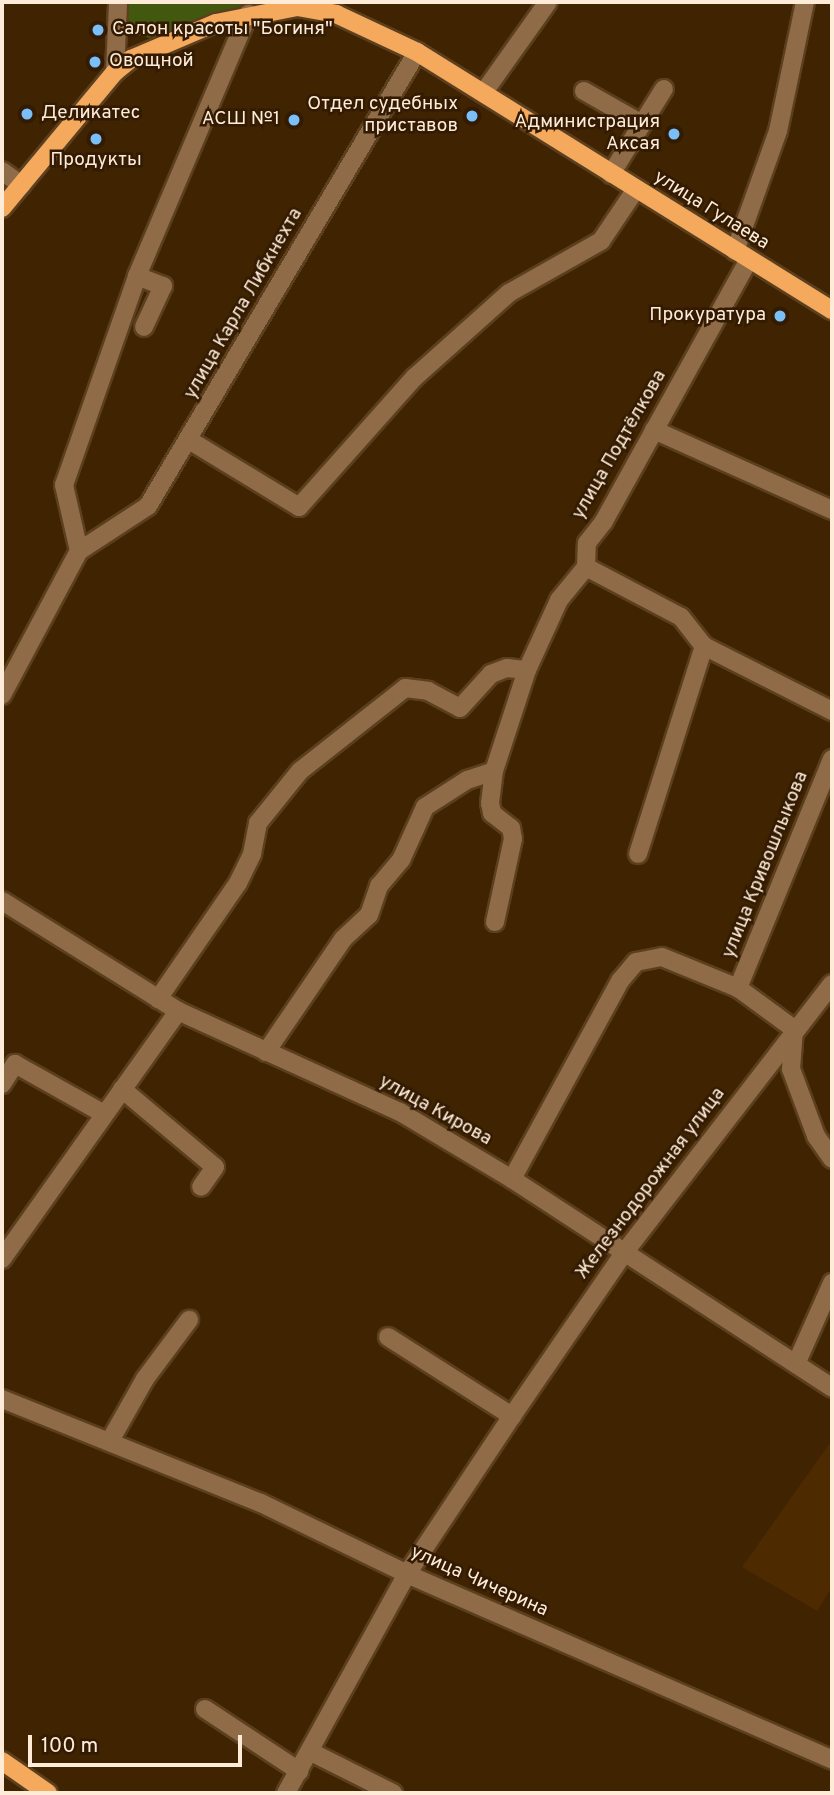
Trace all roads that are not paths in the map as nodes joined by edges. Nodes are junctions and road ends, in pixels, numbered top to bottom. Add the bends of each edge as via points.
1 (118, 2) edge
2 (548, 2) edge
3 (805, 2) edge
4 (299, 4) edge
5 (248, 14) junction
6 (417, 52) junction
7 (115, 72) junction
8 (664, 89) dead end
9 (584, 91) dead end
10 (484, 92) junction
11 (642, 124) junction
12 (2, 171) edge
13 (611, 174) junction
14 (21, 185) junction
15 (636, 189) junction
16 (2, 208) edge
17 (742, 255) junction
18 (137, 276) junction
19 (831, 307) edge
20 (144, 327) dead end
21 (653, 430) junction
22 (189, 440) junction
23 (832, 510) edge
24 (79, 551) junction
25 (586, 567) junction
26 (26, 642) junction
27 (704, 646) junction
28 (2, 669) edge
29 (527, 670) junction
30 (2, 695) edge
31 (832, 711) edge
32 (832, 759) edge
33 (494, 772) junction
34 (638, 854) dead end
35 (2, 901) edge
36 (495, 922) dead end
37 (832, 984) edge
38 (738, 988) junction
39 (158, 999) junction
40 (178, 1011) junction
41 (794, 1030) junction
42 (266, 1052) junction
43 (2, 1084) edge
44 (121, 1089) junction
45 (104, 1114) junction
46 (832, 1159) edge
47 (512, 1179) junction
48 (201, 1187) dead end
49 (624, 1252) junction
50 (2, 1259) edge
51 (832, 1283) edge
52 (189, 1320) dead end
53 (388, 1337) dead end
54 (796, 1364) junction
55 (832, 1388) edge
56 (2, 1399) edge
57 (512, 1416) junction
58 (111, 1439) junction
59 (407, 1573) junction
60 (205, 1709) dead end
61 (311, 1752) junction
62 (832, 1760) edge
63 (2, 1762) edge
64 (299, 1771) junction
65 (48, 1793) edge
66 (286, 1793) edge
67 (393, 1793) edge

1 - 7 street
2 - 10 street
3 - 17 street, улица Подтёлкова via 778,131
4 - 5 main road, улица Гулаева
4 - 6 main road, улица Гулаева via 336,14
5 - 7 main road, улица Гулаева via 149,48
5 - 18 street
6 - 10 main road, улица Гулаева
6 - 22 street, улица Карла Либкнехта
7 - 14 main road, улица Гулаева
8 - 11 street
9 - 11 street
10 - 13 main road, улица Гулаева
11 - 13 street
12 - 14 street
13 - 15 main road, улица Гулаева
14 - 16 main road, улица Гулаева
15 - 17 main road, улица Гулаева
15 - 22 street via 601,241 509,293 415,377 299,506
17 - 19 main road, улица Гулаева
17 - 21 street, улица Подтёлкова
18 - 20 street via 163,285
18 - 24 street via 64,485
21 - 23 street
21 - 25 street, улица Подтёлкова via 604,522 587,543
22 - 24 street, улица Карла Либкнехта via 148,506
24 - 26 street, улица Карла Либкнехта
25 - 27 street via 681,617
25 - 29 street, улица Подтёлкова via 559,600
26 - 28 street
26 - 30 street, улица Карла Либкнехта
27 - 31 street
27 - 34 street
29 - 33 street, улица Подтёлкова
29 - 39 street via 507,668 491,674 460,708 428,691 405,688 300,771 258,823 252,854 238,883
32 - 38 street, улица Кривошлыкова
33 - 36 street, улица Подтёлкова via 492,813 511,828 513,839
33 - 42 street via 467,780 425,807 401,860 379,886 369,915 343,939
35 - 39 street, улица Кирова
37 - 41 street, Железнодорожная улица
38 - 41 street, улица Кривошлыкова
38 - 47 street, улица Кривошлыкова via 662,957 636,962 620,981
39 - 40 street, улица Кирова
40 - 42 street, улица Кирова
40 - 44 street
41 - 46 street via 791,1069 817,1136
41 - 49 street, Железнодорожная улица
42 - 47 street, улица Кирова via 400,1112
43 - 45 street via 15,1064
44 - 45 street
44 - 48 street via 215,1167
45 - 50 street
47 - 49 street, улица Кирова
49 - 54 street, улица Кирова
49 - 57 street, Железнодорожная улица
51 - 54 street
52 - 58 street via 145,1379
53 - 57 street
54 - 55 street, улица Кирова
56 - 58 street, улица Чичерина
57 - 59 street, Железнодорожная улица
58 - 59 street, улица Чичерина via 261,1503
59 - 61 street, Железнодорожная улица
59 - 62 street, улица Чичерина
60 - 64 street
61 - 64 street, Железнодорожная улица
61 - 67 street
63 - 65 main road
64 - 66 street, Железнодорожная улица

